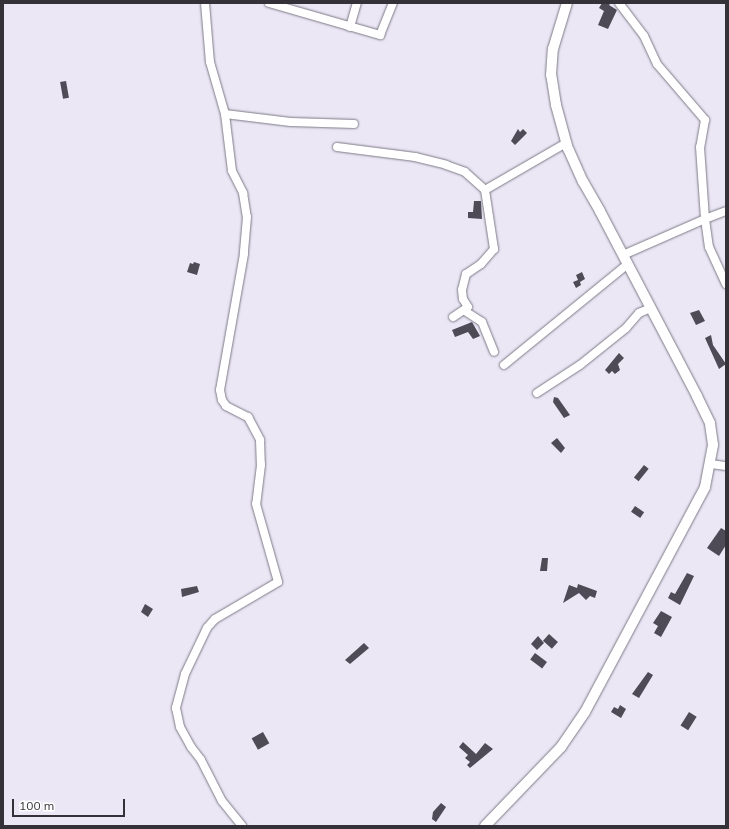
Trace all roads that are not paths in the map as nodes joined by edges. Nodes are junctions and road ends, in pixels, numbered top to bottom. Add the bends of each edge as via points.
1 (204, 3) edge
2 (269, 3) edge
3 (357, 3) edge
4 (393, 3) edge
5 (567, 3) edge
6 (619, 3) edge
7 (350, 27) junction
8 (225, 114) junction
9 (354, 124) dead end
10 (566, 143) junction
11 (337, 147) dead end
12 (485, 190) junction
13 (726, 211) edge
14 (705, 219) junction
15 (626, 260) junction
16 (726, 284) edge
17 (651, 308) junction
18 (465, 311) junction
19 (453, 317) dead end
20 (494, 352) dead end
21 (504, 365) dead end
22 (536, 393) dead end
23 (711, 464) junction
24 (726, 466) edge
25 (242, 826) edge
26 (485, 826) edge

1 - 8 street via 210,62
2 - 7 street
3 - 7 street
4 - 7 street via 380,35
5 - 10 street via 553,49 551,75
6 - 14 street via 644,36 657,64 705,120 700,147
8 - 9 street via 291,122
8 - 25 street via 232,172 243,193 247,217 244,254 220,390 226,406 248,417 260,440 261,465 256,504 278,582 215,619 207,628 185,674 176,708 180,727 191,747 201,760 222,801
10 - 12 street
10 - 15 street via 583,182
11 - 12 street via 415,157 446,165 465,172
12 - 18 street via 494,249 486,260 466,274 462,281 463,299 468,307
13 - 14 street
14 - 15 street
14 - 16 street via 709,247
15 - 17 street
15 - 21 street
17 - 22 street via 639,313 626,328 580,365
17 - 23 street via 710,423 713,445
18 - 19 street
18 - 20 street via 482,322
23 - 24 street
23 - 26 street via 701,494 585,712 561,747

